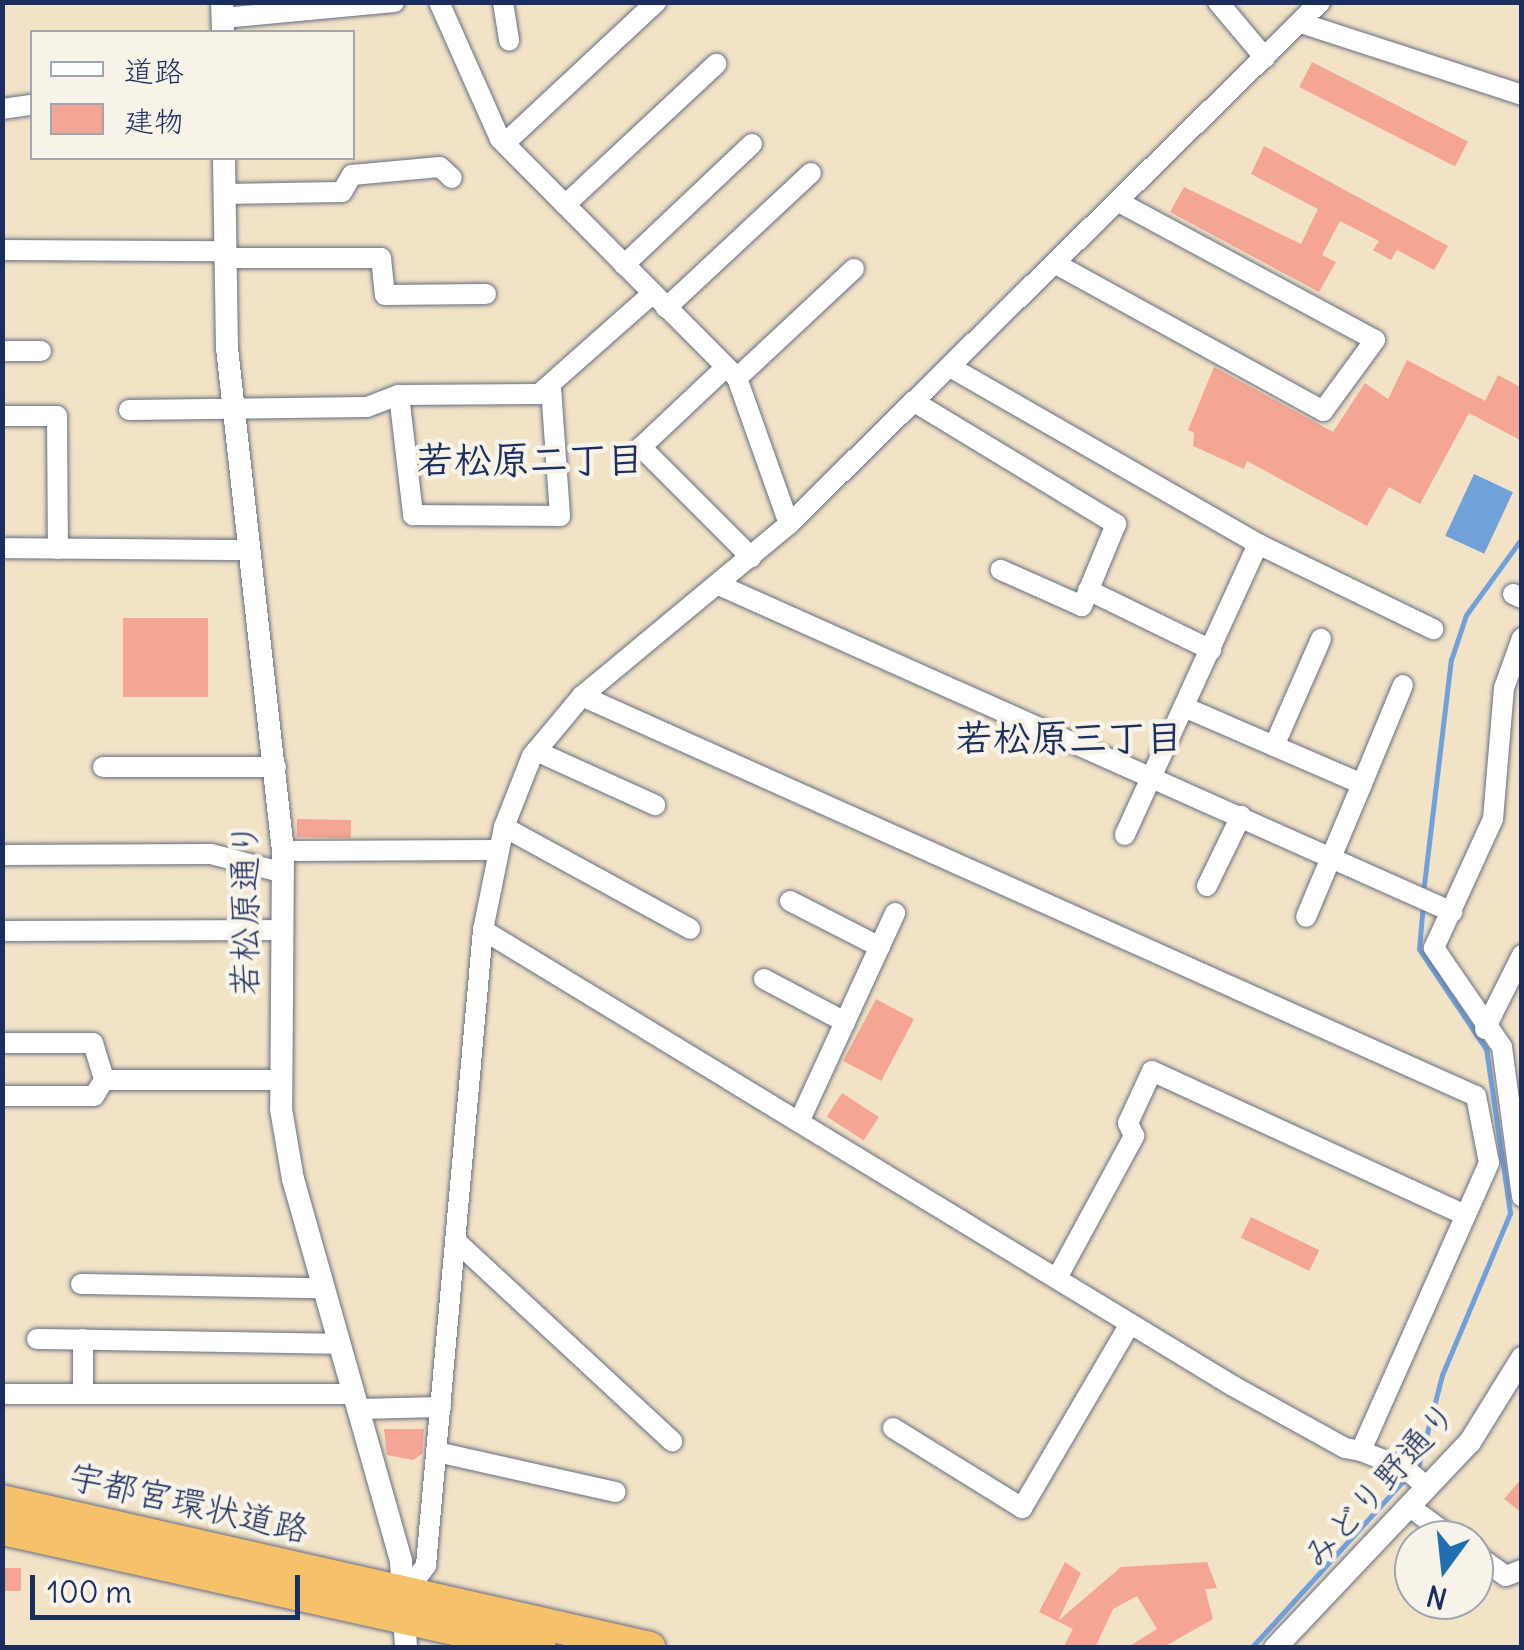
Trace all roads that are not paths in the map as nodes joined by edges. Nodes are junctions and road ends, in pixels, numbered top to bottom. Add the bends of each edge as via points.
1 (394, 2) edge
2 (439, 2) edge
3 (503, 2) edge
4 (656, 2) edge
5 (1218, 2) edge
6 (1320, 2) edge
7 (223, 18) edge
8 (1301, 23) junction
9 (509, 41) dead end
10 (1265, 58) junction
11 (716, 64) dead end
12 (1522, 95) edge
13 (30, 105) edge
14 (2, 109) edge
15 (505, 143) junction
16 (752, 144) dead end
17 (224, 160) edge
18 (811, 173) dead end
19 (452, 178) dead end
20 (224, 194) junction
21 (1119, 202) junction
22 (565, 204) junction
23 (2, 250) edge
24 (224, 255) junction
25 (1056, 264) junction
26 (624, 265) junction
27 (854, 269) dead end
28 (486, 294) dead end
29 (659, 301) junction
30 (2, 351) edge
31 (40, 351) dead end
32 (952, 368) junction
33 (732, 373) junction
34 (551, 388) junction
35 (398, 394) junction
36 (916, 403) junction
37 (233, 406) junction
38 (129, 410) dead end
39 (2, 416) edge
40 (790, 524) junction
41 (1258, 544) junction
42 (2, 548) edge
43 (58, 548) junction
44 (249, 550) junction
45 (752, 557) junction
46 (1000, 570) dead end
47 (719, 585) junction
48 (1088, 590) junction
49 (1432, 629) dead end
50 (1321, 638) dead end
51 (1522, 638) edge
52 (1211, 650) junction
53 (1402, 685) dead end
54 (582, 696) junction
55 (1502, 699) junction
56 (1184, 707) junction
57 (1522, 709) edge
58 (1274, 746) junction
59 (536, 751) junction
60 (102, 767) dead end
61 (276, 767) junction
62 (1153, 776) junction
63 (1362, 784) junction
64 (656, 805) dead end
65 (1240, 816) junction
66 (504, 827) junction
67 (1125, 835) dead end
68 (497, 850) junction
69 (2, 856) edge
70 (1332, 856) junction
71 (283, 862) junction
72 (1207, 886) dead end
73 (790, 901) dead end
74 (896, 912) dead end
75 (1452, 912) junction
76 (1306, 917) dead end
77 (282, 930) junction
78 (483, 930) junction
79 (690, 930) dead end
80 (2, 932) edge
81 (880, 947) junction
82 (1522, 955) edge
83 (764, 979) dead end
84 (846, 1022) junction
85 (1485, 1029) junction
86 (2, 1042) edge
87 (104, 1080) junction
88 (279, 1080) junction
89 (2, 1096) edge
90 (800, 1122) junction
91 (1519, 1148) edge
92 (1522, 1197) edge
93 (1465, 1214) junction
94 (458, 1242) junction
95 (1057, 1278) junction
96 (81, 1284) dead end
97 (322, 1288) junction
98 (1130, 1324) junction
99 (37, 1339) dead end
100 (82, 1339) junction
101 (339, 1344) junction
102 (1519, 1372) edge
103 (6, 1394) dead end
104 (83, 1394) junction
105 (356, 1402) junction
106 (442, 1408) junction
107 (893, 1428) dead end
108 (672, 1440) dead end
109 (1361, 1451) junction
110 (437, 1452) junction
111 (1428, 1488) junction
112 (616, 1492) dead end
113 (2, 1501) edge
114 (1410, 1507) junction
115 (1428, 1520) edge
116 (2, 1529) edge
117 (1494, 1568) edge
118 (1522, 1570) edge
119 (406, 1619) edge
120 (540, 1648) edge
121 (650, 1648) edge
122 (1275, 1648) edge

1 - 7 street
2 - 15 street
3 - 9 street
4 - 15 street
5 - 10 street
6 - 8 street
8 - 10 street
8 - 12 street
10 - 21 street
11 - 22 street
13 - 14 street
15 - 22 street
16 - 26 street
17 - 20 street, 若松原通り
18 - 29 street
19 - 20 street via 440,166 352,175 342,192
20 - 24 street, 若松原通り
21 - 25 street
21 - 25 street via 1376,340 1323,411
22 - 26 street
23 - 24 street
24 - 28 street via 382,258 385,296
24 - 37 street, 若松原通り
25 - 32 street
26 - 29 street
27 - 33 street
29 - 33 street
29 - 34 street
30 - 31 street
32 - 36 street
32 - 41 street
33 - 40 street
33 - 45 street via 641,447
34 - 35 street via 494,396
34 - 35 street via 560,516 413,515
35 - 37 street via 367,407
36 - 40 street
36 - 48 street via 1116,524
37 - 38 street
37 - 44 street, 若松原通り
39 - 43 street via 57,416
40 - 45 street
41 - 49 street
41 - 52 street
42 - 43 street
43 - 44 street
44 - 61 street, 若松原通り
45 - 47 street
46 - 48 street via 1082,606
47 - 54 street
47 - 62 street
48 - 52 street
50 - 58 street
51 - 55 street
52 - 56 street
53 - 63 street
54 - 59 street
54 - 93 street via 1476,1096 1489,1162
55 - 57 street
55 - 75 street via 1494,818
56 - 58 street
56 - 62 street
58 - 63 street
59 - 64 street
59 - 66 street
60 - 61 street
61 - 71 street, 若松原通り
62 - 65 street
62 - 67 street
63 - 70 street
65 - 70 street
65 - 72 street
66 - 68 street
66 - 79 street
68 - 71 street
68 - 78 street
69 - 71 street via 211,854
70 - 75 street
70 - 76 street
71 - 77 street, 若松原通り
73 - 81 street
74 - 81 street
75 - 85 street via 1434,948
77 - 80 street
77 - 88 street, 若松原通り
78 - 90 street
78 - 94 street
81 - 84 street
82 - 85 street
83 - 84 street
84 - 90 street
85 - 91 street via 1502,1047
86 - 87 street via 93,1044
87 - 88 street
87 - 89 street via 94,1096
88 - 97 street, 若松原通り via 293,1179
90 - 95 street
91 - 92 street
93 - 95 street via 1152,1071 1128,1123 1134,1136
93 - 109 street
94 - 106 street
94 - 108 street
95 - 98 street
96 - 97 street
97 - 101 street, 若松原通り
98 - 107 street via 1022,1508
98 - 109 street via 1345,1448
99 - 100 street
100 - 101 street
100 - 104 street
101 - 105 street, 若松原通り
102 - 111 street, みどり野通り
103 - 104 street
104 - 105 street
105 - 106 street
105 - 119 street, 若松原通り
106 - 110 street
109 - 111 street via 1406,1469
110 - 112 street
110 - 119 street via 426,1565
111 - 114 street, みどり野通り
113 - 119 highway, 宇都宮環状道路
114 - 115 street
114 - 122 street, みどり野通り
116 - 119 highway, 宇都宮環状道路
117 - 118 street via 1506,1576
119 - 120 highway, 宇都宮環状道路
119 - 121 highway, 宇都宮環状道路

